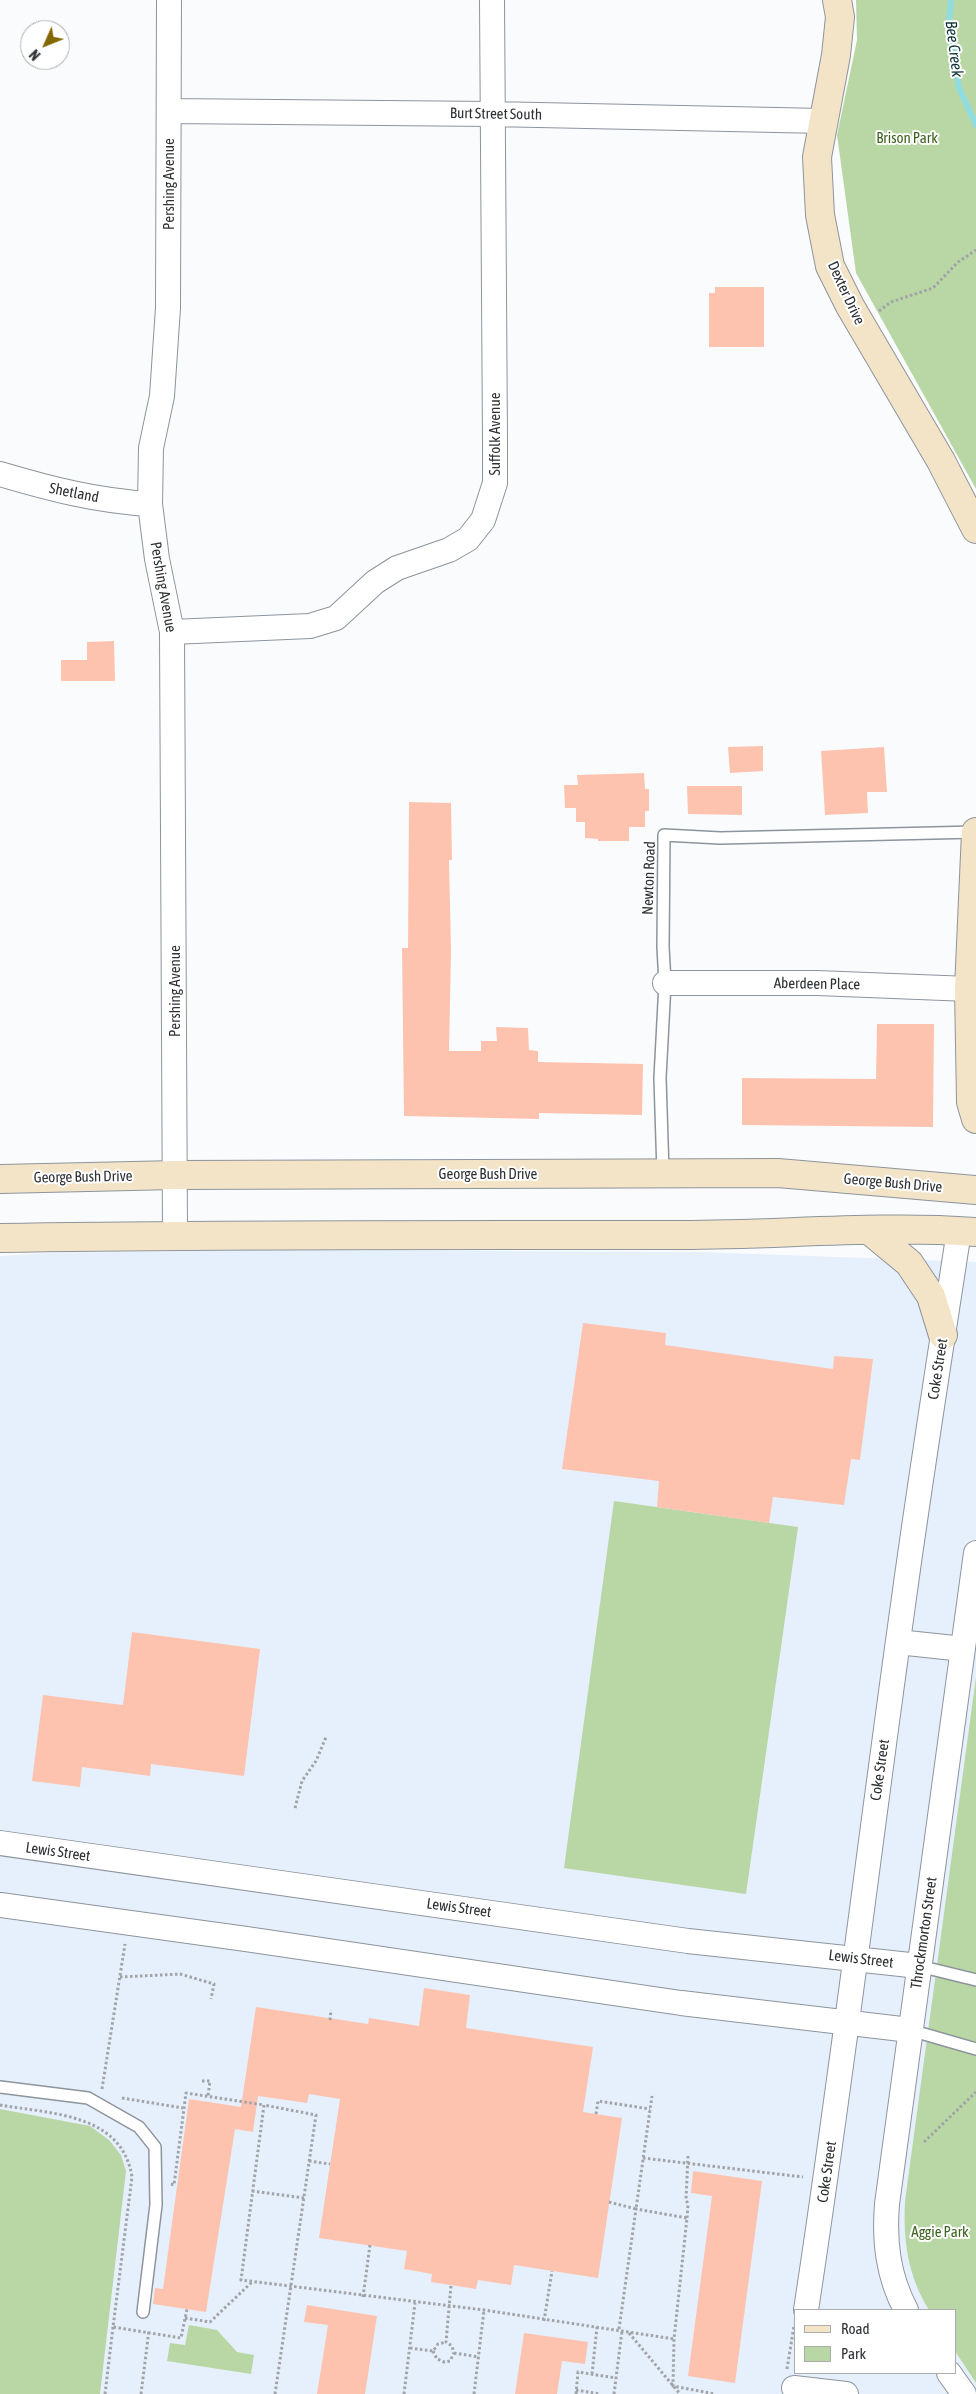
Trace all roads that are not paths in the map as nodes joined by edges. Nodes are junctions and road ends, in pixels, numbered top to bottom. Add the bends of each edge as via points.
1 (169, 0) edge
2 (492, 0) edge
3 (837, 0) edge
4 (169, 111) junction
5 (491, 114) junction
6 (824, 121) junction
7 (0, 474) edge
8 (150, 504) junction
9 (976, 529) edge
10 (172, 632) junction
11 (976, 832) edge
12 (665, 983) junction
13 (969, 989) junction
14 (976, 1119) edge
15 (663, 1173) junction
16 (176, 1175) junction
17 (0, 1179) edge
18 (976, 1190) edge
19 (976, 1201) edge
20 (869, 1230) junction
21 (968, 1231) edge
22 (175, 1235) junction
23 (0, 1238) edge
24 (943, 1335) junction
25 (976, 1553) edge
26 (898, 1642) junction
27 (963, 1649) junction
28 (0, 1843) edge
29 (0, 1905) edge
30 (854, 1957) junction
31 (919, 1966) junction
32 (976, 1980) edge
33 (848, 2022) junction
34 (910, 2030) junction
35 (976, 2049) edge
36 (0, 2087) edge
37 (806, 2309) edge
38 (906, 2309) edge
39 (143, 2312) dead end
40 (950, 2374) edge
41 (793, 2383) edge
42 (846, 2394) edge
43 (964, 2394) edge

1 - 4 street, Pershing Avenue
2 - 5 street, Suffolk Avenue
3 - 6 main road, Dexter Drive via 840,17 837,46
4 - 5 street, Burt Street South
4 - 8 street, Pershing Avenue via 168,308 162,396 151,448
5 - 6 street, Burt Street South
5 - 10 street, Suffolk Avenue via 495,483 483,520 468,539 449,550 396,568 375,582 336,618 310,626
6 - 9 main road, Dexter Drive via 817,157 820,215 830,266
7 - 8 street, Shetland via 57,491
8 - 10 street, Pershing Avenue
10 - 16 street, Pershing Avenue
11 - 12 lane, Newton Road via 720,838 664,835
11 - 13 main road
12 - 13 street, Aberdeen Place via 817,983
12 - 15 lane, Newton Road via 660,1078
13 - 14 main road via 971,1102
15 - 16 main road, George Bush Drive
15 - 18 main road, George Bush Drive via 778,1173
16 - 17 main road, George Bush Drive
16 - 22 street, Pershing Avenue
19 - 21 main road
20 - 21 main road
20 - 22 main road via 686,1235
20 - 24 main road via 909,1263 931,1296
21 - 24 street, Coke Street
22 - 23 main road
24 - 26 street, Coke Street
25 - 27 street, Throckmorton Street
26 - 27 street
26 - 30 street, Coke Street
27 - 31 street, Throckmorton Street
28 - 30 street, Lewis Street via 688,1940
29 - 33 street via 681,2003
30 - 31 street, Lewis Street
30 - 33 street, Coke Street
31 - 32 lane
31 - 34 street, Throckmorton Street
33 - 34 street
33 - 37 street, Coke Street
34 - 35 lane
34 - 38 street, Throckmorton Street via 886,2230 892,2276
36 - 39 lane via 88,2098 139,2127 155,2147 156,2205
40 - 43 street
41 - 42 street

